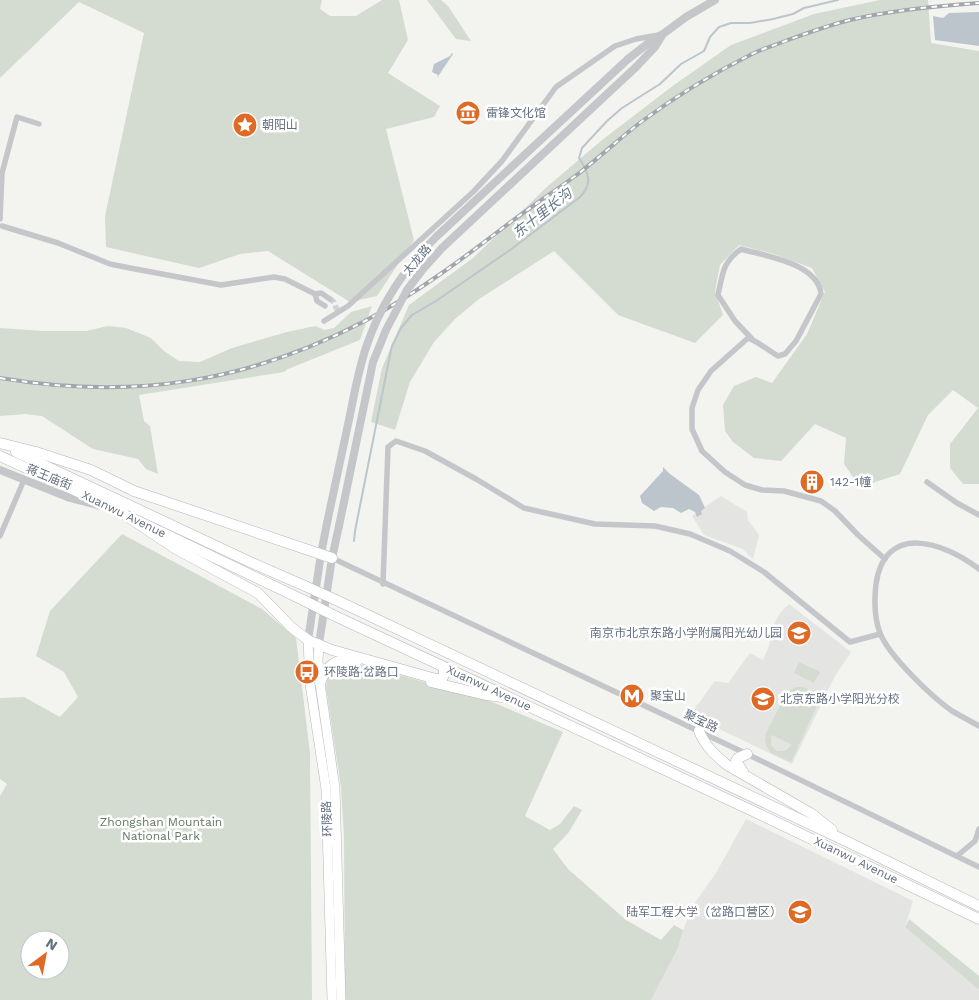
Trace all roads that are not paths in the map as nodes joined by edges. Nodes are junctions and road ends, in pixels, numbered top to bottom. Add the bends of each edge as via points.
1 (715, 0) edge
2 (663, 34) junction
3 (39, 124) dead end
4 (1, 223) edge
5 (315, 294) junction
6 (330, 299) tunnel mouth
7 (325, 306) tunnel mouth
8 (324, 321) dead end
9 (752, 339) junction
10 (0, 443) edge
11 (0, 456) edge
12 (0, 470) edge
13 (24, 480) junction
14 (927, 482) dead end
15 (119, 511) junction
16 (979, 515) edge
17 (0, 536) edge
18 (321, 554) junction
19 (332, 558) junction
20 (885, 559) junction
21 (979, 569) edge
22 (383, 584) junction
23 (880, 634) junction
24 (308, 640) junction
25 (319, 644) junction
26 (440, 665) junction
27 (320, 683) junction
28 (506, 696) junction
29 (979, 726) edge
30 (699, 732) junction
31 (747, 754) junction
32 (745, 775) junction
33 (979, 829) edge
34 (848, 842) junction
35 (957, 856) junction
36 (979, 866) edge
37 (979, 906) edge
38 (979, 919) edge
39 (332, 1000) edge
40 (341, 1000) edge

1 - 2 street, 太龙路
2 - 8 street via 616,46 556,87 502,161 472,192 348,306
2 - 18 street, bridge via 628,59 436,237 394,288 379,315 360,367
2 - 19 street, 太龙路, bridge via 636,67 442,248 407,290 373,362
3 - 4 street via 16,118 2,173
4 - 5 street via 110,264 221,285 274,277
5 - 6 street via 321,293
5 - 7 street via 317,301
9 - 9 street via 778,356 785,354 796,341 821,294 814,278 802,268 741,249 730,257 723,270 718,295 734,321
9 - 20 street via 748,338 711,371 698,390 692,408 692,429 702,451 745,485 821,501
10 - 18 highway via 92,470 134,491
10 - 34 highway, Xuanwu Avenue, bridge
11 - 15 highway, Xuanwu Avenue
12 - 13 street, 蒋王庙街
13 - 15 street, 蒋王庙街 via 70,498
13 - 17 street
14 - 16 street via 957,504
15 - 24 highway via 176,549 258,594
15 - 26 highway, Xuanwu Avenue, bridge
18 - 19 highway
18 - 24 street
19 - 22 street, 聚宝路
19 - 25 street, 太龙路
20 - 21 street via 903,544 922,542 964,557
20 - 23 street via 877,579 874,602
22 - 23 street via 388,447 396,442 425,451 524,508 595,524 655,526 690,534 730,551 764,572 850,642
22 - 30 street, 聚宝路
23 - 29 street via 891,652 919,682 951,710
24 - 25 highway
24 - 39 main road, 环陵路 via 310,684 326,789
25 - 26 highway via 436,679 442,679 444,675 444,668
25 - 27 main road, 环陵路
26 - 28 highway, Xuanwu Avenue
27 - 28 highway via 329,666 347,660 441,685
27 - 40 main road, 环陵路 via 335,788
28 - 38 highway, Xuanwu Avenue
30 - 31 street, 聚宝路
30 - 32 highway via 714,755
31 - 32 highway via 736,762
31 - 35 street, 聚宝路
32 - 34 highway via 812,814
33 - 35 street via 975,841
34 - 37 highway, Xuanwu Avenue
35 - 36 street, 聚宝路

